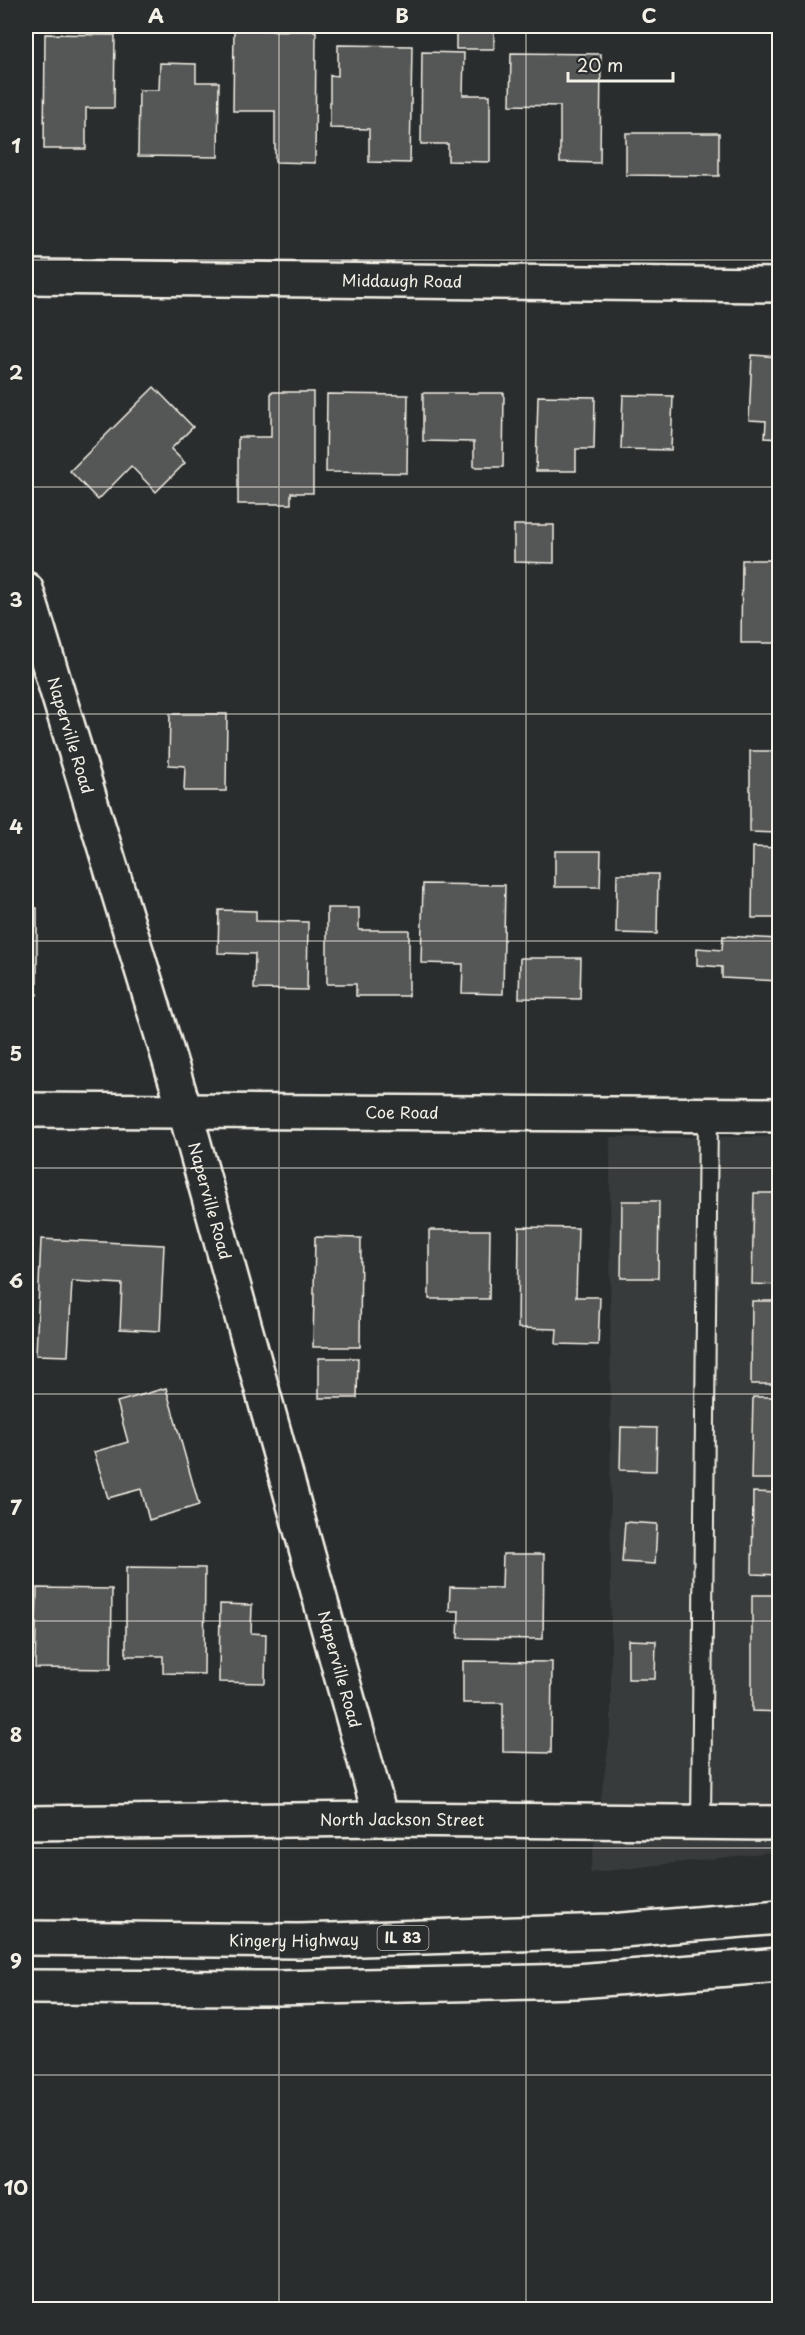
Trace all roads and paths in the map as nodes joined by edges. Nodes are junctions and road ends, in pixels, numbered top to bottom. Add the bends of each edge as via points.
1 (26, 278) edge
2 (780, 285) edge
3 (26, 589) edge
4 (26, 1110) edge
5 (185, 1111) junction
6 (708, 1114) junction
7 (780, 1115) edge
8 (381, 1819) junction
9 (701, 1822) junction
10 (26, 1823) edge
11 (780, 1823) edge
12 (780, 1917) edge
13 (26, 1938) edge
14 (780, 1965) edge
15 (26, 1987) edge

1 - 2 main road, Middaugh Road
3 - 5 main road, Naperville Road
4 - 5 main road, Coe Road
5 - 6 main road, Coe Road
5 - 8 main road, Naperville Road
6 - 7 main road, Coe Road
6 - 9 lane
8 - 9 main road, North Jackson Street
8 - 10 main road, North Jackson Street
9 - 11 main road, North Jackson Street
12 - 13 main road, Kingery Highway / IL 83 via 610,1931 311,1941
14 - 15 main road via 577,1980 276,1988

